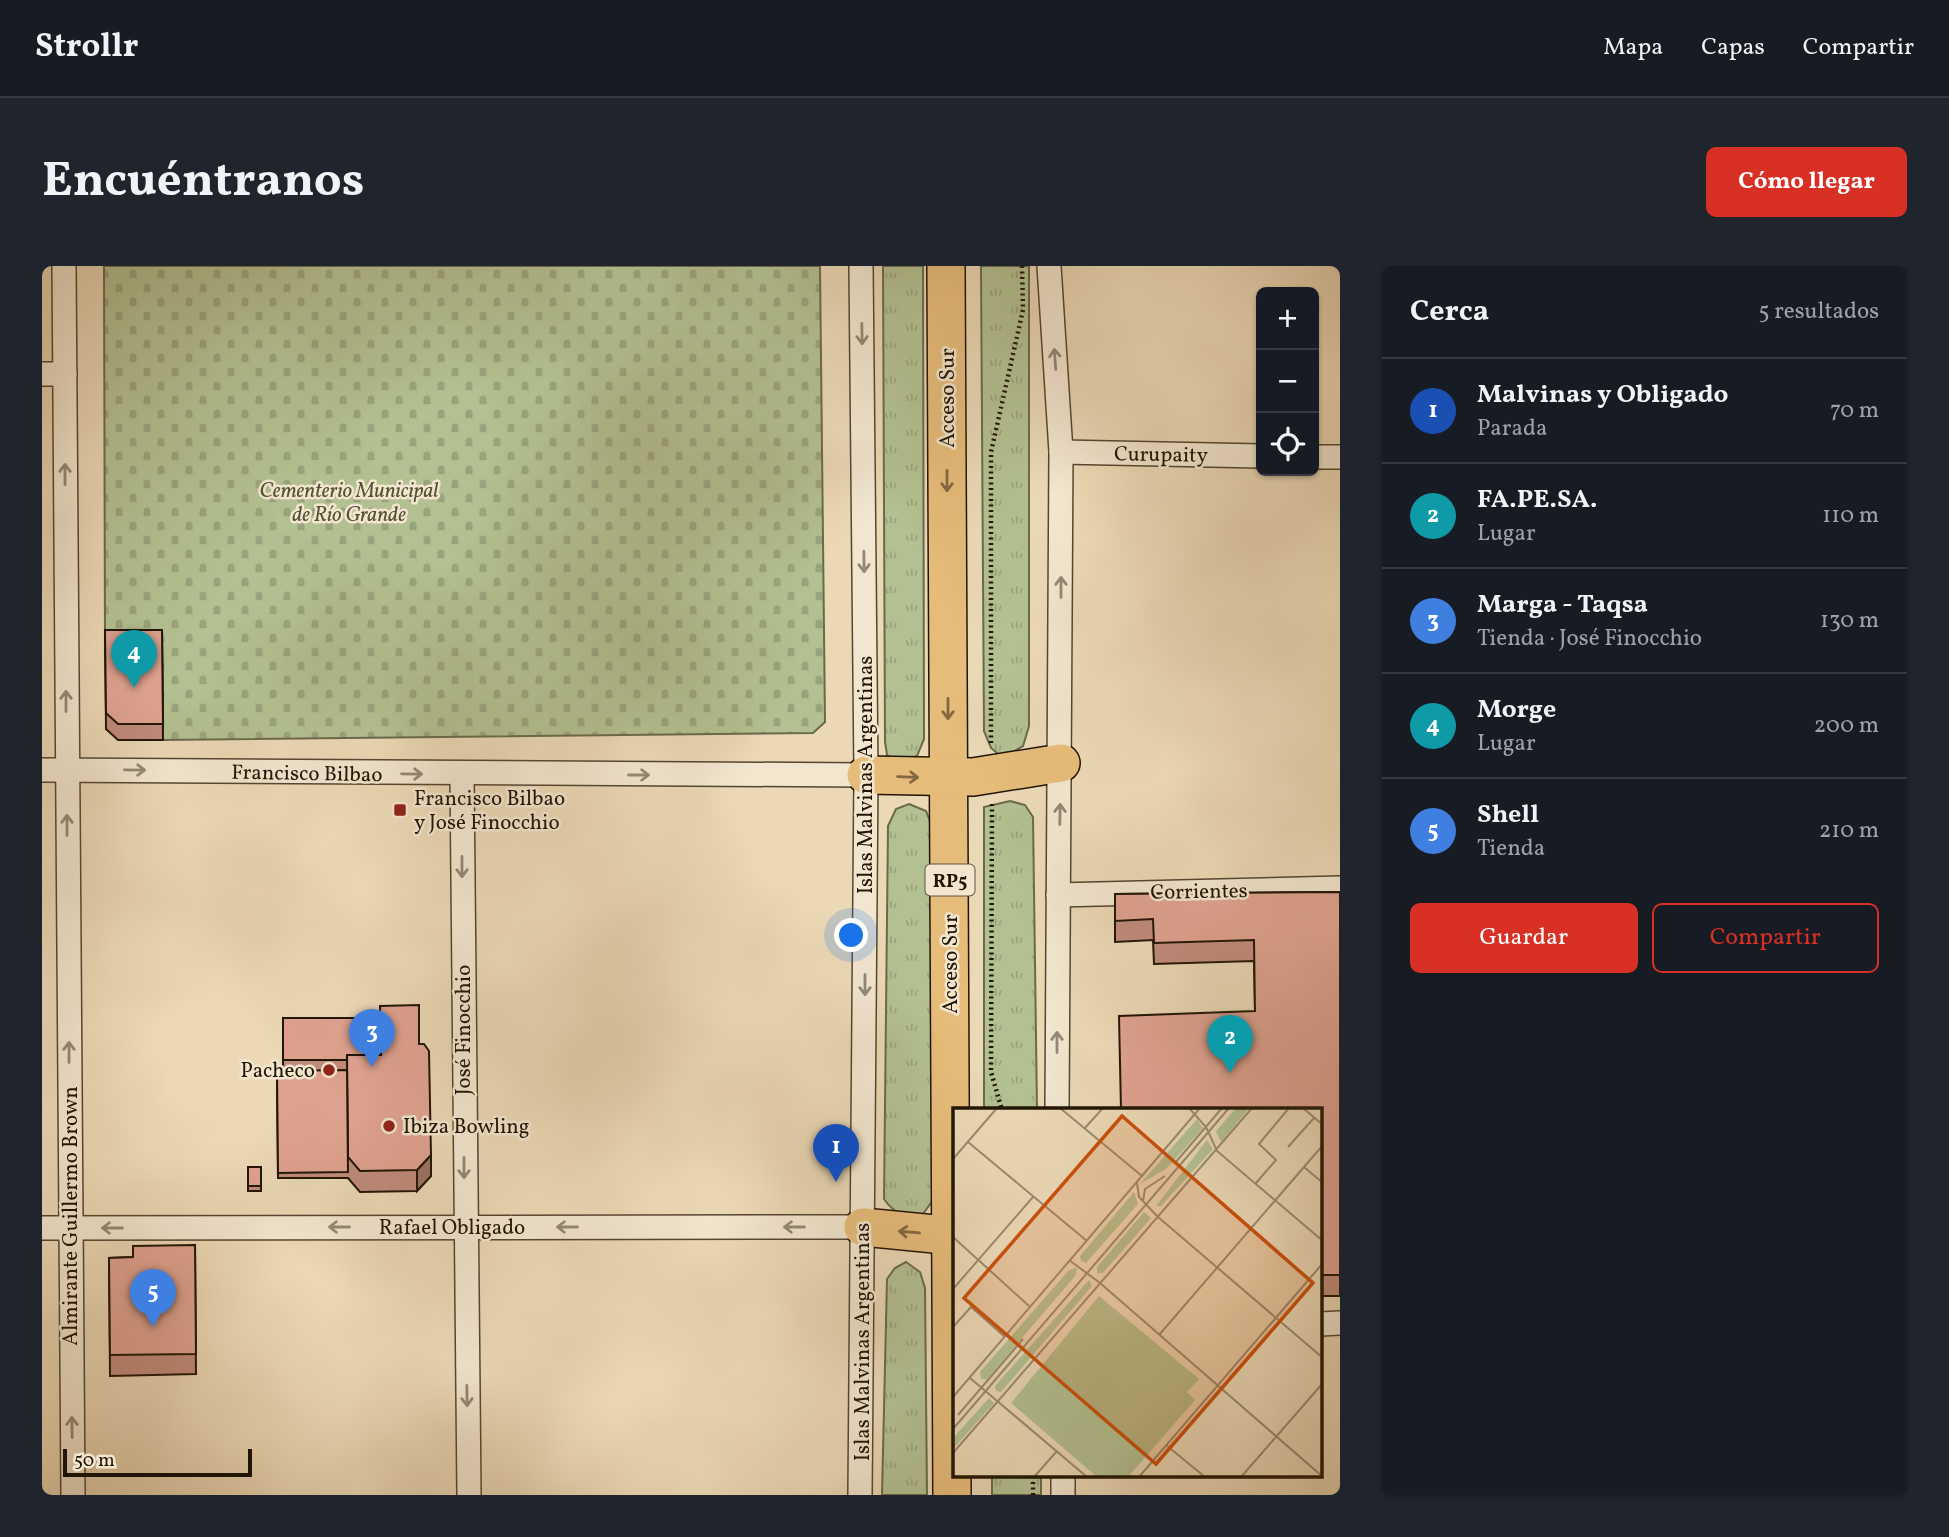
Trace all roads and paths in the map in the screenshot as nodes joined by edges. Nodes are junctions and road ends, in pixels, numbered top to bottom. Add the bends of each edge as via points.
1 (64, 266) edge
2 (861, 266) edge
3 (946, 266) edge
4 (971, 266) edge
5 (1022, 266) edge
6 (1049, 266) edge
7 (53, 374) edge
8 (1061, 452) junction
9 (1256, 456) edge
10 (1319, 457) edge
11 (1340, 457) edge
12 (1061, 763) junction
13 (42, 770) edge
14 (67, 770) junction
15 (462, 775) junction
16 (866, 775) junction
17 (971, 776) junction
18 (1340, 888) edge
19 (1058, 895) junction
20 (958, 1108) edge
21 (974, 1108) edge
22 (1001, 1108) edge
23 (1057, 1108) edge
24 (464, 1226) junction
25 (863, 1227) junction
26 (42, 1228) edge
27 (70, 1228) junction
28 (953, 1236) edge
29 (1340, 1323) edge
30 (1322, 1324) edge
31 (73, 1495) edge
32 (469, 1495) edge
33 (860, 1495) edge
34 (952, 1495) edge

1 - 7 street, Almirante Guillermo Brown
2 -> 16 street, Islas Malvinas Argentinas
3 -> 17 main road, Acceso Sur / RP5
4 - 17 main road, Acceso Sur / RP5
5 - 17 path via 1023,310 991,452
8 -> 6 street
14 -> 7 street, Almirante Guillermo Brown
8 - 9 street, Curupaity
12 -> 8 street
10 - 11 street
12 - 17 main road
19 -> 12 street
13 - 14 street, Francisco Bilbao
14 -> 15 street, Francisco Bilbao
27 -> 14 street, Almirante Guillermo Brown
15 -> 16 street, Francisco Bilbao
15 -> 24 street, José Finocchio
16 -> 17 main road
16 -> 25 street, Islas Malvinas Argentinas
17 - 20 main road, Acceso Sur / RP5
17 - 21 main road, Acceso Sur / RP5
17 - 22 path via 991,1072
18 - 19 street, Corrientes
23 -> 19 street
25 -> 24 street, Rafael Obligado
24 -> 27 street, Rafael Obligado
24 -> 32 street, José Finocchio
28 -> 25 main road
25 - 33 street, Islas Malvinas Argentinas
26 - 27 street, Rafael Obligado
31 -> 27 street, Almirante Guillermo Brown
28 - 34 main road, Acceso Sur / RP5
29 - 30 street

